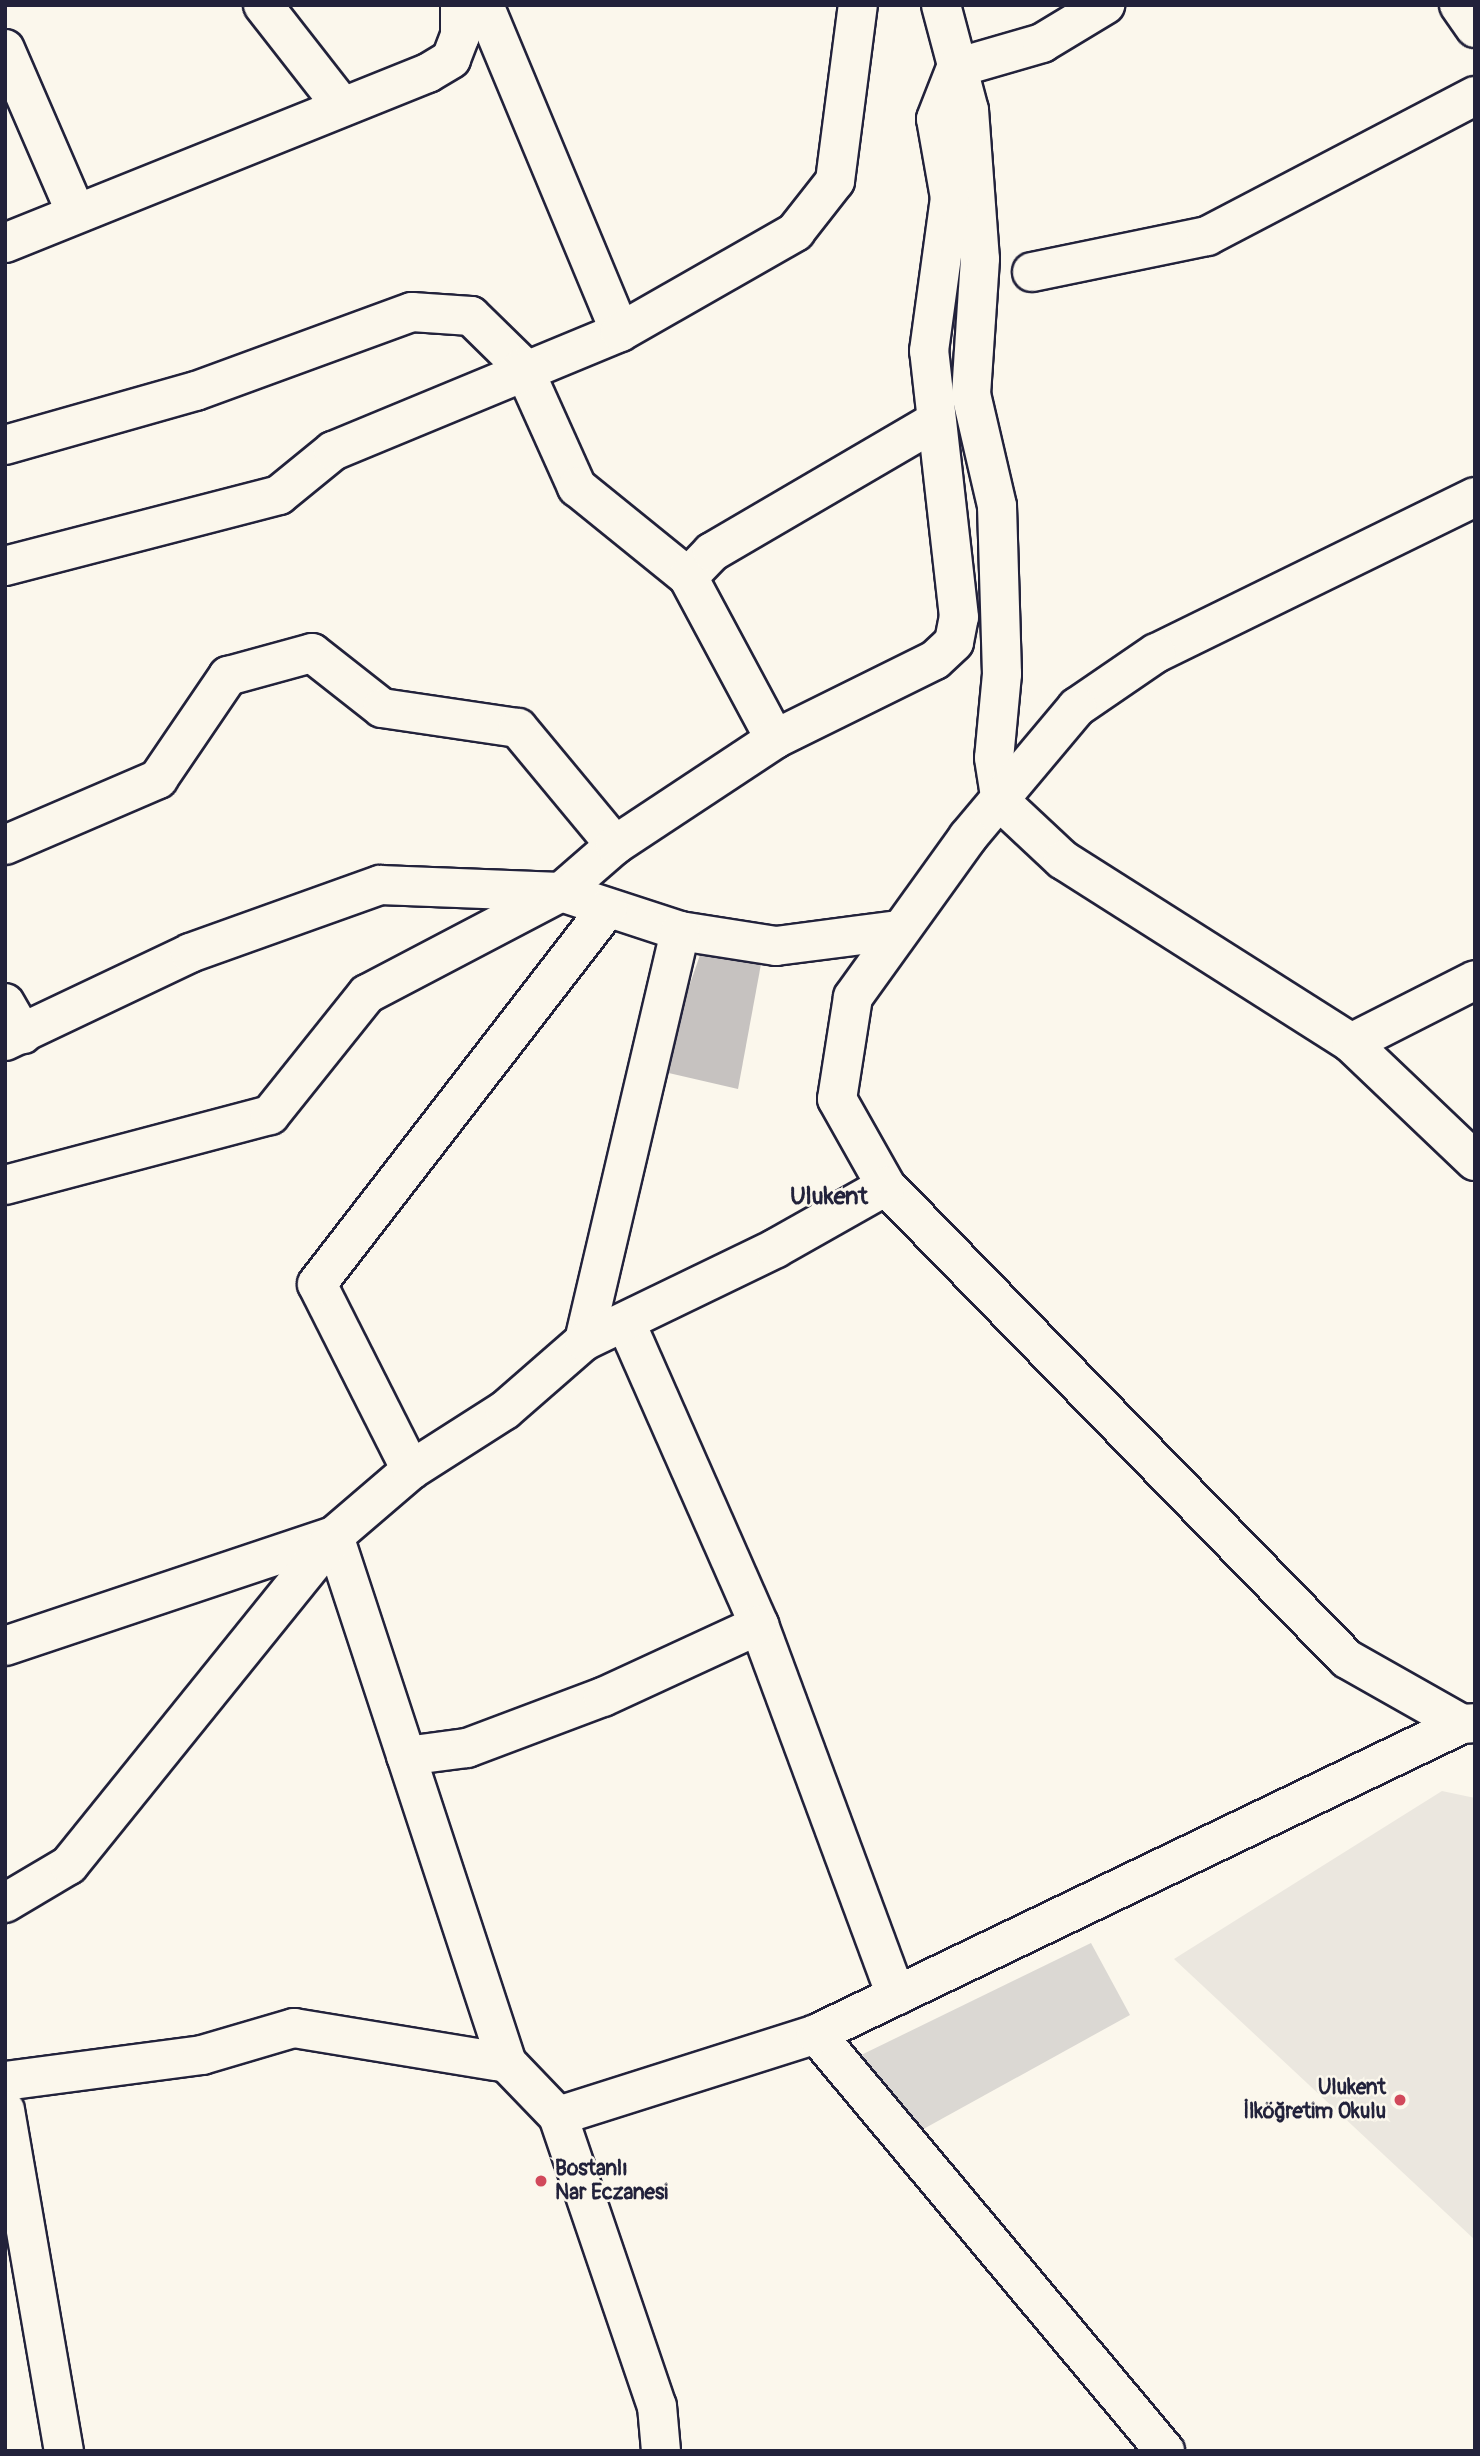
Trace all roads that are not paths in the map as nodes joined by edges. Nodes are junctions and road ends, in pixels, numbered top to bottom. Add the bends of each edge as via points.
1 (263, 5) edge
2 (460, 5) edge
3 (484, 5) edge
4 (858, 5) edge
5 (941, 5) edge
6 (1105, 5) edge
7 (1459, 5) edge
8 (1475, 28) edge
9 (5, 49) edge
10 (957, 68) junction
11 (1475, 96) edge
12 (342, 106) junction
13 (75, 211) junction
14 (5, 243) edge
15 (1032, 272) dead end
16 (620, 332) junction
17 (523, 367) junction
18 (936, 421) junction
19 (5, 445) edge
20 (1470, 508) edge
21 (5, 566) edge
22 (688, 577) junction
23 (775, 739) junction
24 (1001, 802) junction
25 (5, 845) edge
26 (615, 845) junction
27 (561, 892) junction
28 (608, 908) junction
29 (900, 930) junction
30 (680, 931) junction
31 (1475, 979) edge
32 (11, 1026) edge
33 (1351, 1043) junction
34 (1471, 1153) edge
35 (5, 1185) edge
36 (886, 1186) junction
37 (626, 1323) junction
38 (584, 1341) junction
39 (411, 1470) junction
40 (334, 1536) junction
41 (758, 1625) junction
42 (5, 1646) edge
43 (1468, 1724) edge
44 (406, 1756) junction
45 (5, 1903) edge
46 (896, 1995) junction
47 (816, 2034) junction
48 (507, 2063) junction
49 (5, 2081) edge
50 (5, 2110) edge
51 (558, 2116) junction
52 (64, 2451) edge
53 (661, 2451) edge
54 (1165, 2451) edge

1 - 12 street
2 - 12 street via 460,36 452,59
3 - 16 street
4 - 16 street via 835,181 795,232
5 - 10 street
6 - 10 street via 1042,43
7 - 8 street
9 - 13 street
10 - 18 street via 936,119 950,198 929,351
10 - 24 street via 969,110 980,260 971,394 997,506 1002,674 994,758
11 - 15 street via 1207,236
12 - 13 street
13 - 14 street
16 - 17 street
17 - 19 street via 471,316 412,312 196,391
17 - 21 street via 333,451 279,495
17 - 22 street via 577,486
18 - 22 street via 712,552
18 - 23 street via 959,587 954,642 934,660
20 - 24 street via 1113,677 1077,707
22 - 23 street
23 - 26 street
24 - 29 street
24 - 33 street via 1063,860
25 - 26 street via 158,779 228,676 312,653 382,708 518,727
26 - 27 street
27 - 28 street
27 - 32 street via 380,884 190,953
27 - 35 street via 367,994 270,1115
28 - 30 street
28 - 39 street via 317,1284
29 - 30 street via 776,946
29 - 36 street via 853,997 836,1099
30 - 38 street
31 - 33 street
33 - 34 street
36 - 37 street
36 - 43 street via 1347,1659
37 - 38 street
37 - 41 street
38 - 39 street via 505,1410
39 - 40 street
40 - 42 street
40 - 44 street
40 - 45 street via 69,1865
41 - 44 street via 467,1748
41 - 46 street
43 - 46 street
44 - 48 street
46 - 47 street
47 - 51 street
47 - 54 street
48 - 49 street via 294,2028 202,2055
48 - 51 street
50 - 52 street
51 - 53 street via 657,2406

